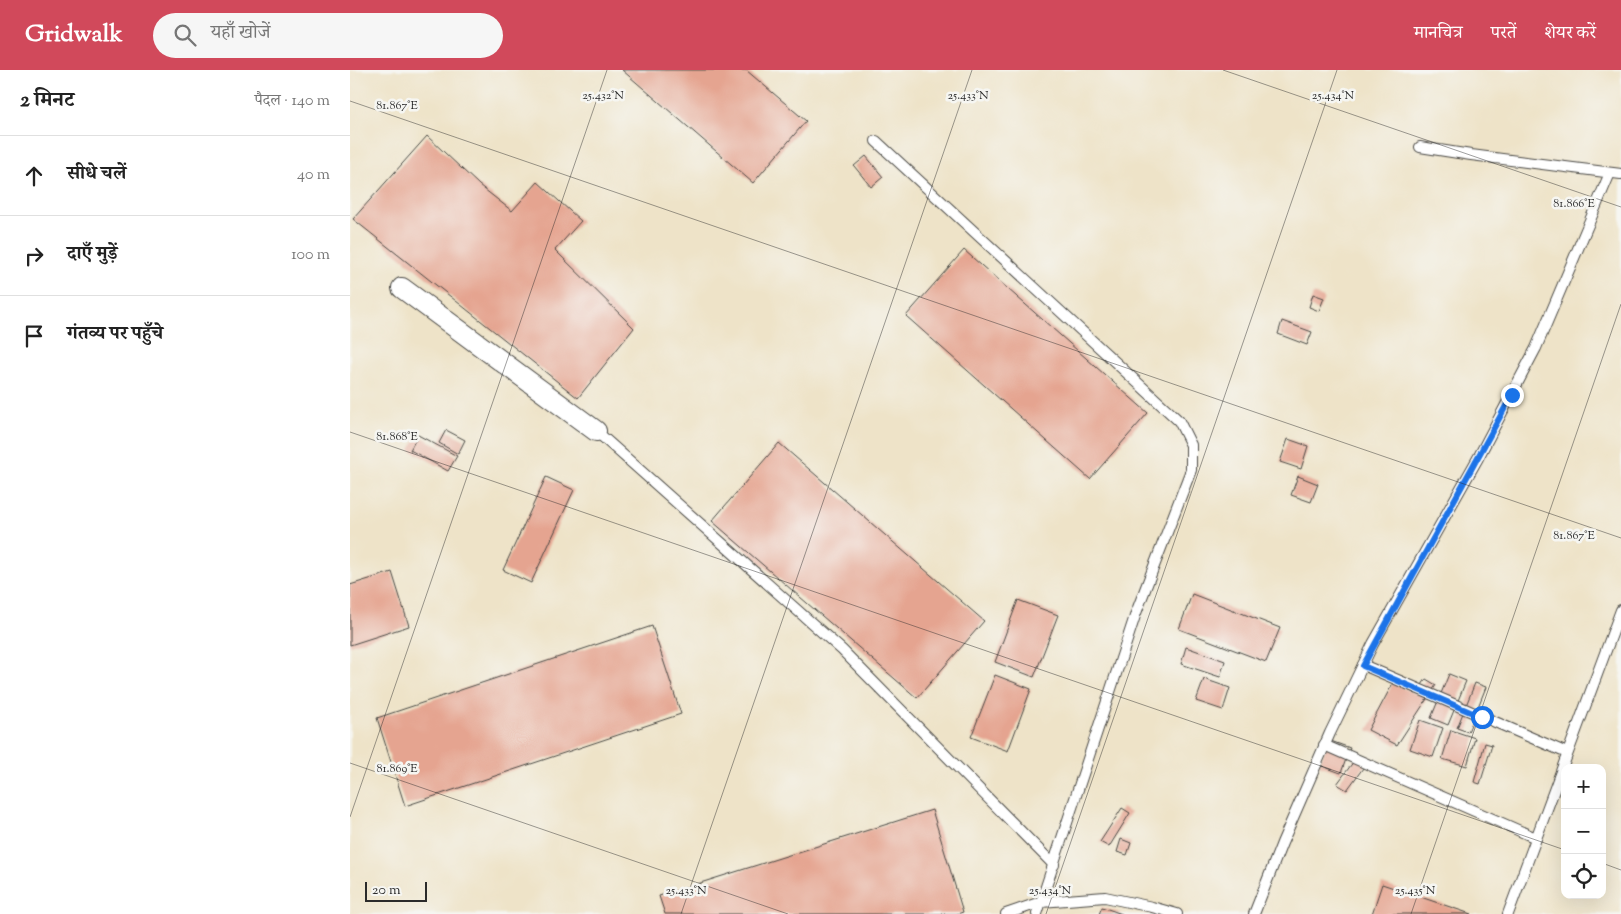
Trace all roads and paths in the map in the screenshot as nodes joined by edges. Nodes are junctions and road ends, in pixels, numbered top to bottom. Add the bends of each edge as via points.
1 (876, 141) dead end
2 (1420, 147) dead end
3 (1616, 174) edge
4 (402, 288) dead end
5 (596, 432) joint
6 (1621, 610) edge
7 (1363, 666) junction
8 (1324, 745) junction
9 (1568, 753) junction
10 (1536, 838) junction
11 (1054, 865) junction
12 (1041, 902) junction
13 (1006, 914) edge
14 (1037, 914) edge
15 (1177, 914) edge
16 (1254, 914) edge
17 (1508, 914) edge

1 - 11 lane via 1179,421 1191,445 1191,470 1136,613
2 - 3 lane
3 - 7 lane via 1536,348
4 - 5 street
5 - 11 lane via 842,650
6 - 9 lane
7 - 8 lane
7 - 9 lane
8 - 10 lane
8 - 16 lane
9 - 10 lane
10 - 17 lane
11 - 12 lane
12 - 13 lane
12 - 14 lane
12 - 15 lane via 1105,898

